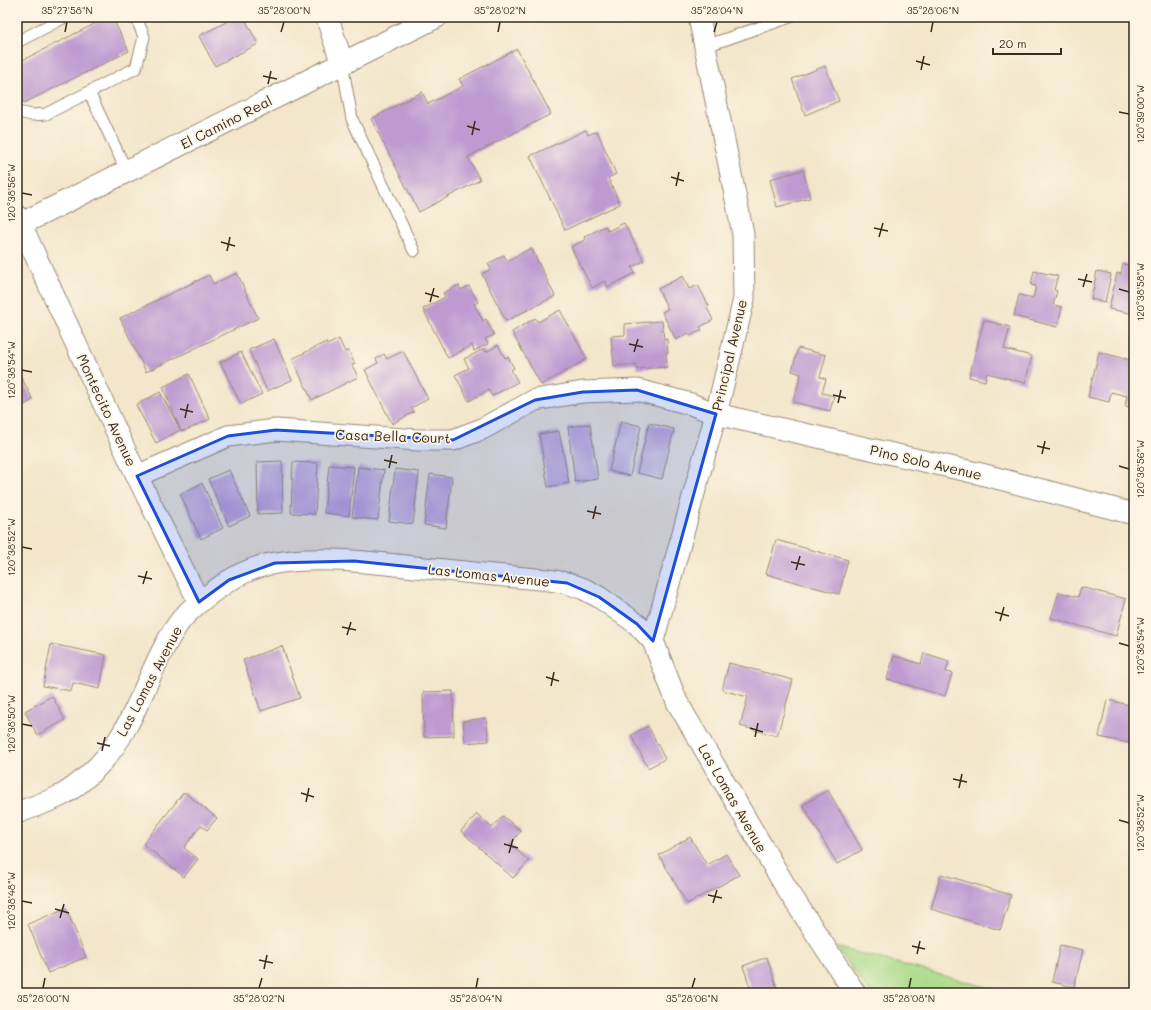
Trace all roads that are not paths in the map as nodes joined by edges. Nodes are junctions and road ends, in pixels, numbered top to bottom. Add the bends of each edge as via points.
1 (65, 17) edge
2 (136, 17) edge
3 (327, 17) edge
4 (436, 17) edge
5 (699, 17) edge
6 (790, 17) edge
7 (17, 42) edge
8 (706, 46) junction
9 (342, 63) junction
10 (89, 92) junction
11 (17, 112) edge
12 (127, 172) junction
13 (18, 222) edge
14 (414, 251) dead end
15 (716, 414) junction
16 (137, 476) junction
17 (1134, 514) edge
18 (199, 602) junction
19 (653, 641) junction
20 (17, 813) edge
21 (855, 993) edge

1 - 7 lane
2 - 10 lane via 144,37 136,68
3 - 9 main road
4 - 9 main road, El Camino Real
5 - 8 street, Principal Avenue
6 - 8 lane
8 - 15 street, Principal Avenue via 743,234 744,299
9 - 12 main road, El Camino Real
9 - 14 lane via 352,119
10 - 11 lane via 46,114
10 - 12 lane
12 - 13 main road, El Camino Real
13 - 16 street, Montecito Avenue
15 - 16 street, Casa Bella Court via 691,404 637,390 583,392 535,400 482,429 453,440 276,430 228,436
15 - 17 street, Pino Solo Avenue via 981,474
15 - 19 street, Principal Avenue
16 - 18 street, Montecito Avenue
18 - 19 street, Las Lomas Avenue via 229,580 250,570 275,563 298,560 354,561 567,583 599,597 637,624
18 - 20 street, Las Lomas Avenue via 179,623 160,655 127,726 98,766 60,796
19 - 21 street, Las Lomas Avenue via 677,702 787,889

